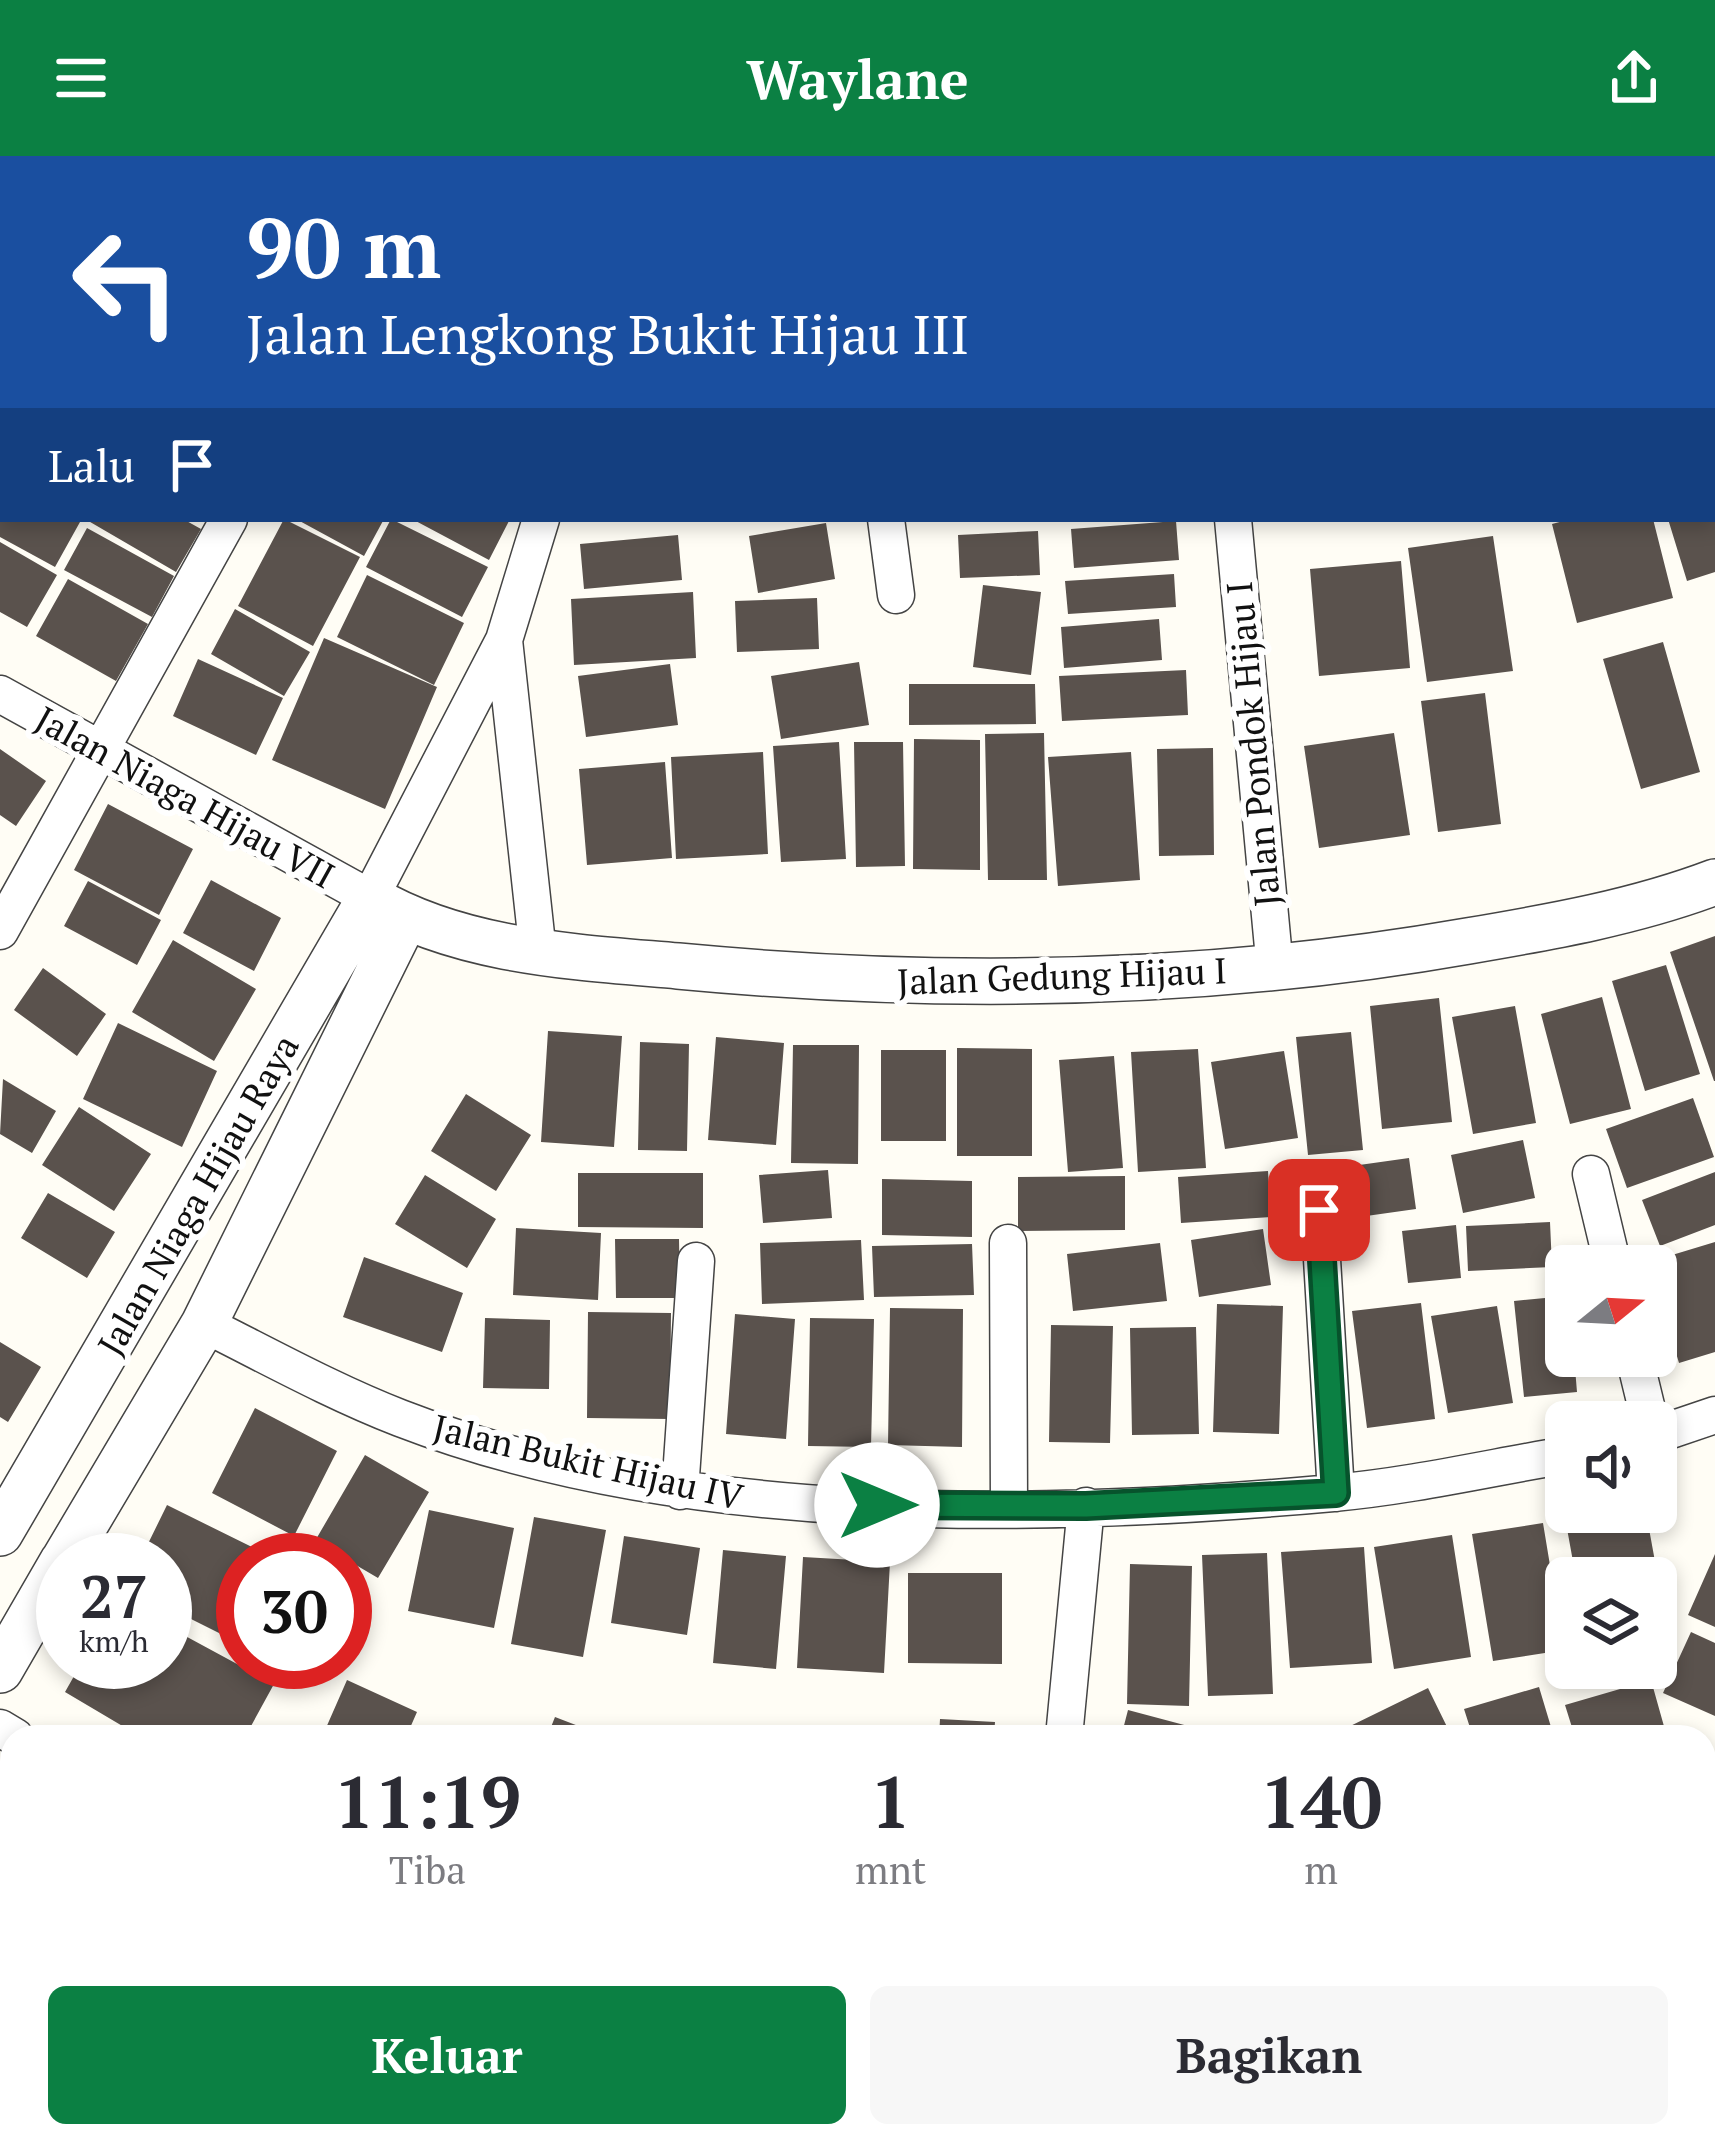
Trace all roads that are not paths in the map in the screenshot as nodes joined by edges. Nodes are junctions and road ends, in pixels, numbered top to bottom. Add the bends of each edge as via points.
1 (227, 522) edge
2 (540, 522) edge
3 (886, 522) edge
4 (1233, 522) edge
5 (896, 595) dead end
6 (504, 640) junction
7 (0, 694) edge
8 (100, 750) junction
9 (1715, 882) edge
10 (387, 909) junction
11 (0, 931) edge
12 (538, 953) junction
13 (1275, 969) junction
14 (1592, 1174) dead end
15 (1319, 1210) dead end
16 (1008, 1243) dead end
17 (1608, 1245) edge
18 (696, 1261) dead end
19 (204, 1324) junction
20 (1715, 1415) edge
21 (1677, 1428) edge
22 (1545, 1458) edge
23 (680, 1491) junction
24 (24, 1492) junction
25 (1336, 1493) junction
26 (1009, 1506) junction
27 (1086, 1506) junction
28 (0, 1533) edge
29 (57, 1533) edge
30 (80, 1533) edge
31 (36, 1608) edge
32 (0, 1670) edge
33 (1065, 1725) edge

1 - 8 street
2 - 6 street
3 - 5 street
4 - 13 street, Jalan Pondok Hijau I
6 - 10 street, Jalan Niaga Hijau Raya via 392,854
6 - 12 street
7 - 8 street, Jalan Niaga Hijau VII
8 - 10 street, Jalan Niaga Hijau VII
8 - 11 street
9 - 13 street, Jalan Gedung Hijau I via 1517,933
10 - 12 street, Jalan Gedung Hijau I
10 - 19 street, Jalan Niaga Hijau Raya via 323,1086
10 - 24 street, Jalan Niaga Hijau Raya
12 - 13 street, Jalan Gedung Hijau I via 777,976 1003,986
14 - 17 street
15 - 25 street
16 - 26 street
18 - 23 street
19 - 23 street, Jalan Bukit Hijau IV via 400,1418
19 - 30 street, Jalan Niaga Hijau Raya
20 - 21 street
22 - 25 street, Jalan Bukit Hijau IV
23 - 26 street, Jalan Bukit Hijau IV via 788,1505
24 - 28 street, Jalan Niaga Hijau Raya
24 - 29 street
25 - 27 street, Jalan Bukit Hijau IV
26 - 27 street, Jalan Bukit Hijau IV
27 - 33 street
31 - 32 street, Jalan Niaga Hijau Raya

